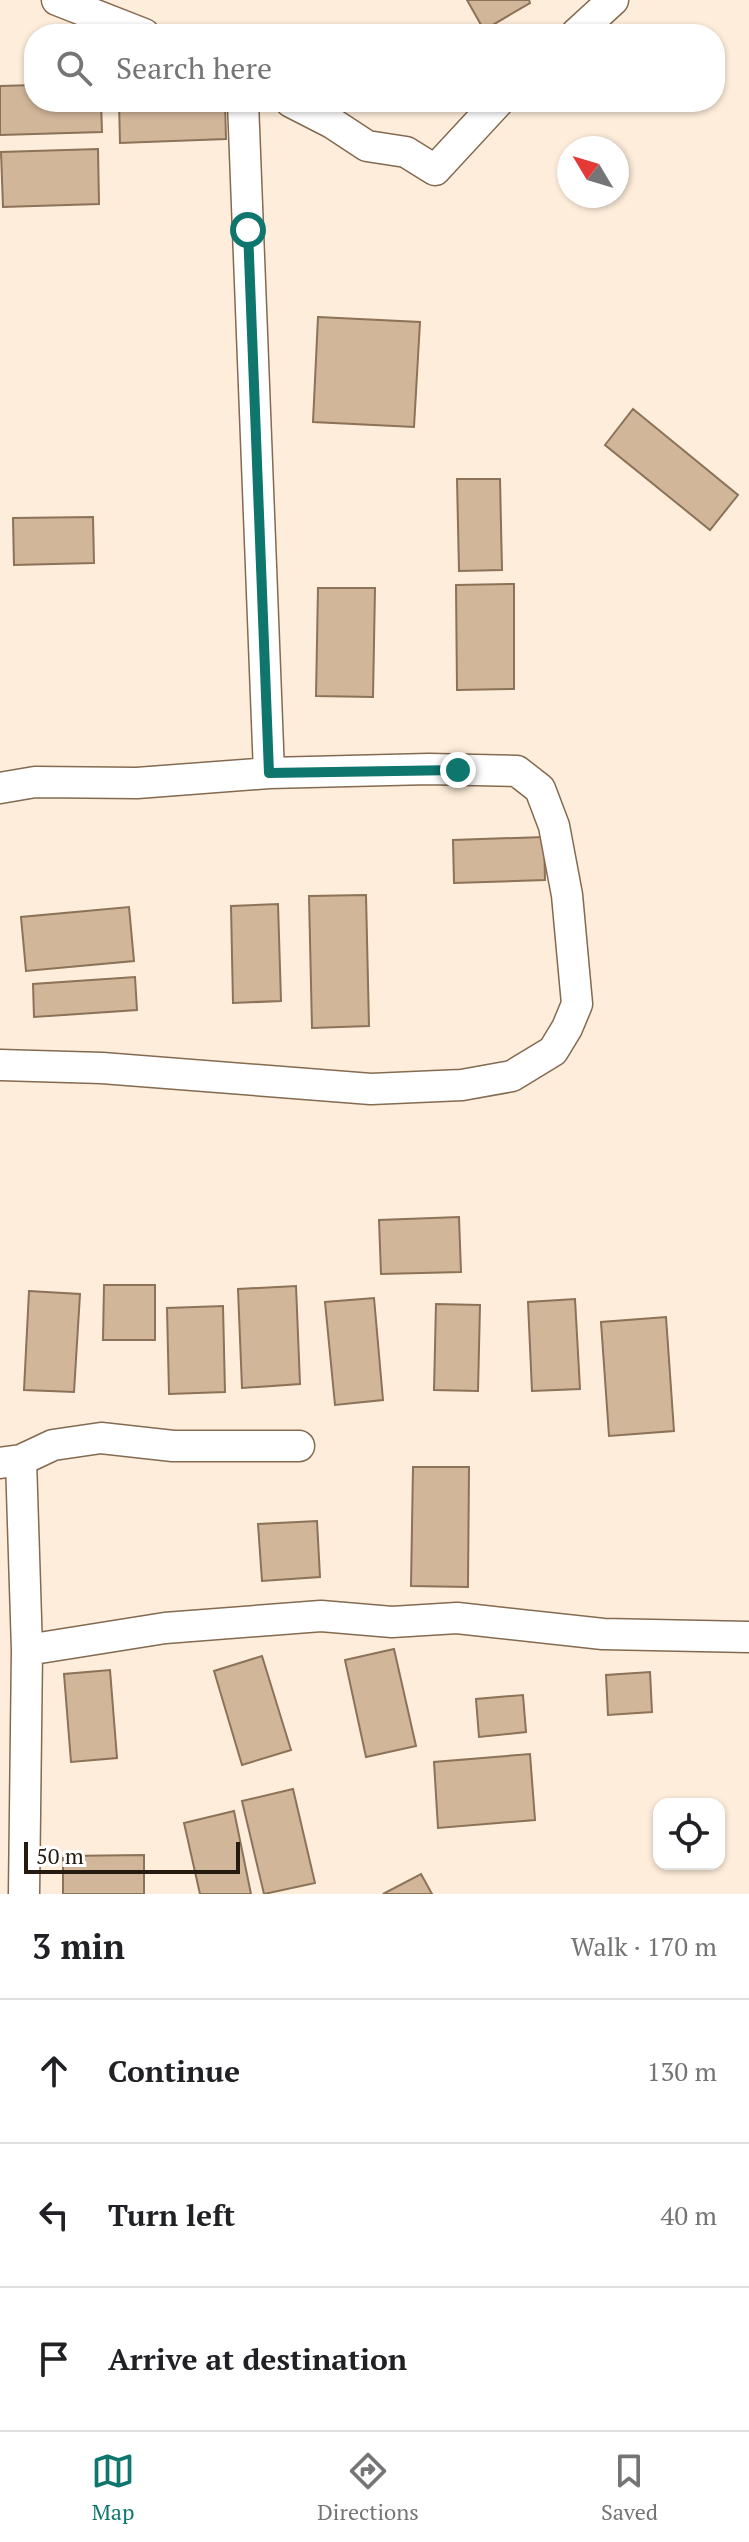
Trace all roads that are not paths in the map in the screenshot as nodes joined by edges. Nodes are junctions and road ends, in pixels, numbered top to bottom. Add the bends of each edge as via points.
1 (57, 0) edge
2 (613, 0) edge
3 (118, 24) edge
4 (587, 24) edge
5 (243, 112) edge
6 (311, 112) edge
7 (489, 112) edge
8 (269, 773) junction
9 (0, 788) edge
10 (0, 1065) edge
11 (299, 1446) dead end
12 (10, 1462) edge
13 (749, 1637) edge
14 (27, 1650) junction
15 (24, 1894) edge

1 - 3 street
2 - 4 street
5 - 8 street
6 - 7 street via 367,146 406,152 435,170
8 - 9 street via 137,783 35,782
8 - 10 street via 517,771 540,789 562,867 576,980 577,1004 553,1051 512,1076 462,1085 371,1089
11 - 12 street via 173,1446 101,1438 53,1445
12 - 14 street
13 - 14 street via 603,1634 457,1618 392,1622 321,1616 165,1628
14 - 15 street

